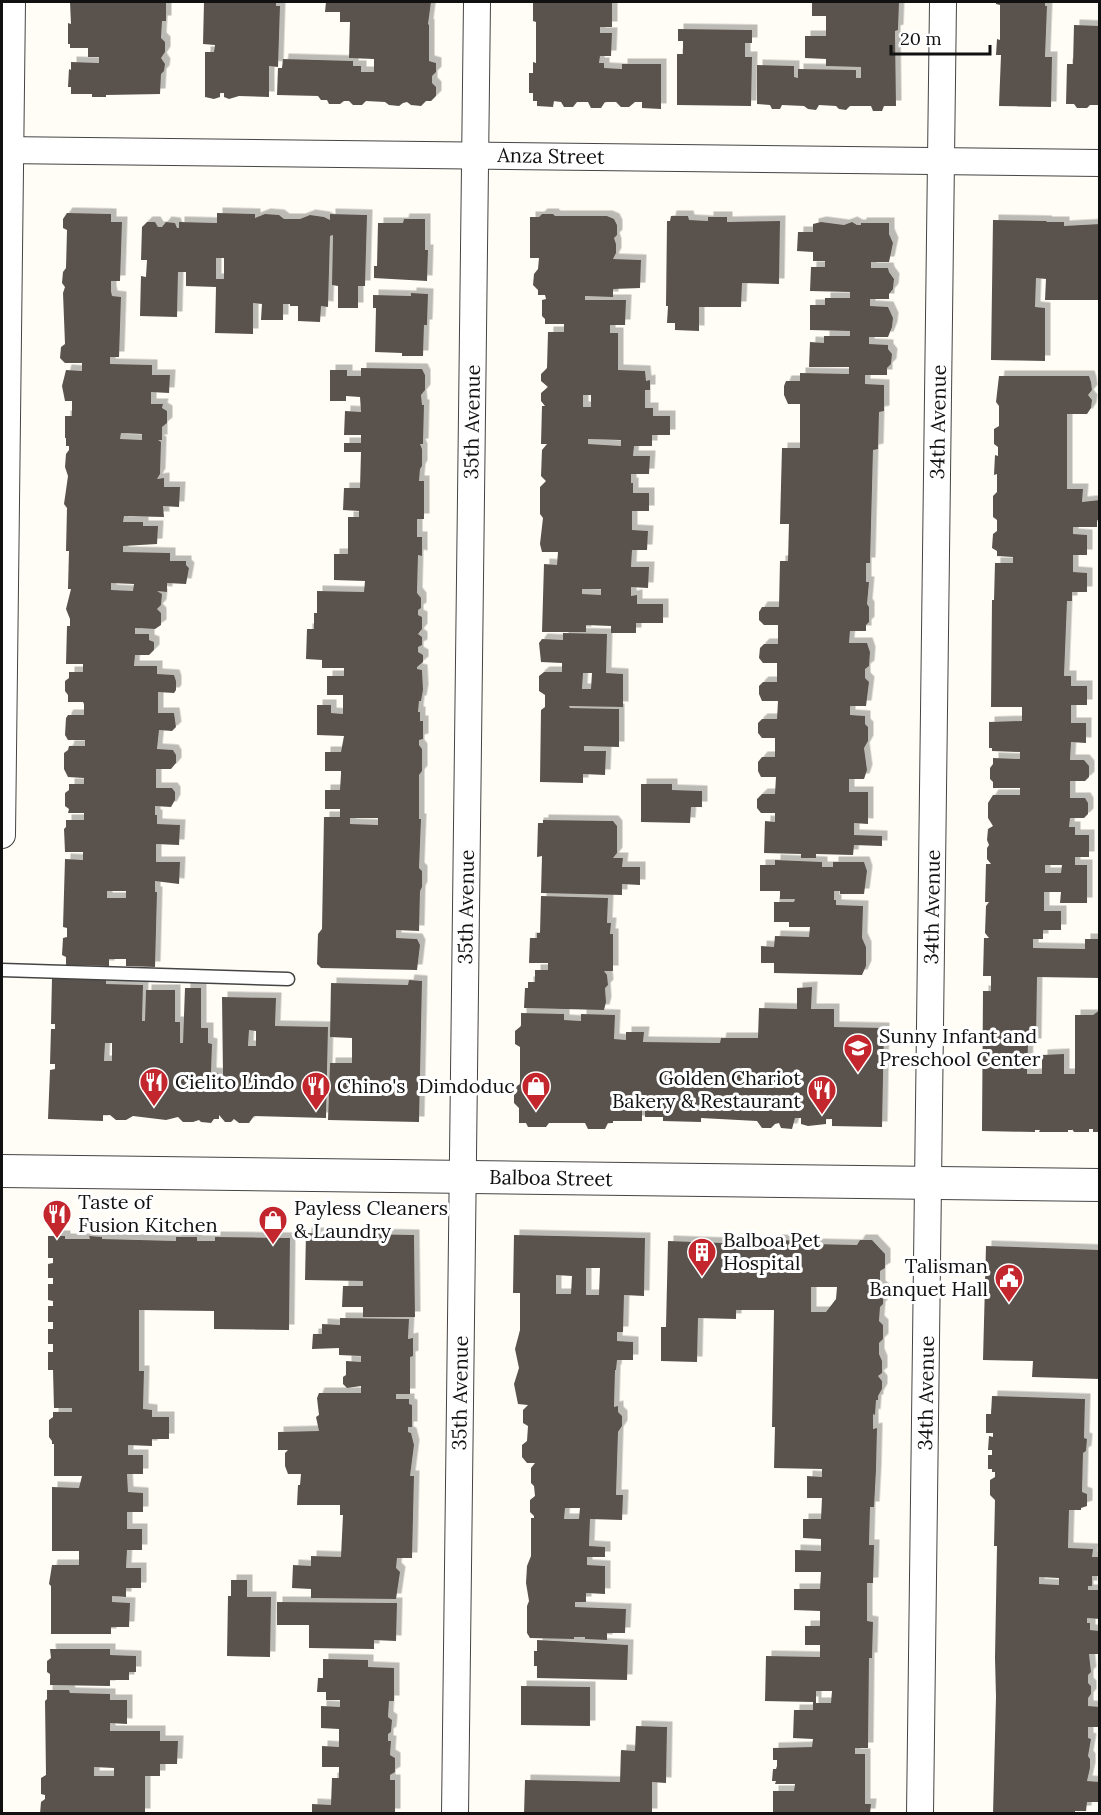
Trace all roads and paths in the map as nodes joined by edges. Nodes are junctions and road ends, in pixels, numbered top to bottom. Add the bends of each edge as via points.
1 (12, 2) edge
2 (477, 2) edge
3 (944, 2) edge
4 (6, 150) edge
5 (476, 155) junction
6 (941, 161) junction
7 (1100, 163) edge
8 (2, 835) edge
9 (2, 970) edge
10 (288, 979) dead end
11 (2, 1171) edge
12 (463, 1177) junction
13 (928, 1183) junction
14 (1100, 1185) edge
15 (455, 1814) edge
16 (920, 1814) edge

1 - 4 street
2 - 5 street, 35th Avenue
3 - 6 street, 34th Avenue
4 - 5 street, Anza Street
4 - 8 street
5 - 6 street, Anza Street
5 - 12 street, 35th Avenue
6 - 7 street, Anza Street
6 - 13 street, 34th Avenue
9 - 10 lane
11 - 12 street, Balboa Street
12 - 13 street, Balboa Street
12 - 15 street, 35th Avenue
13 - 14 street, Balboa Street
13 - 16 street, 34th Avenue

